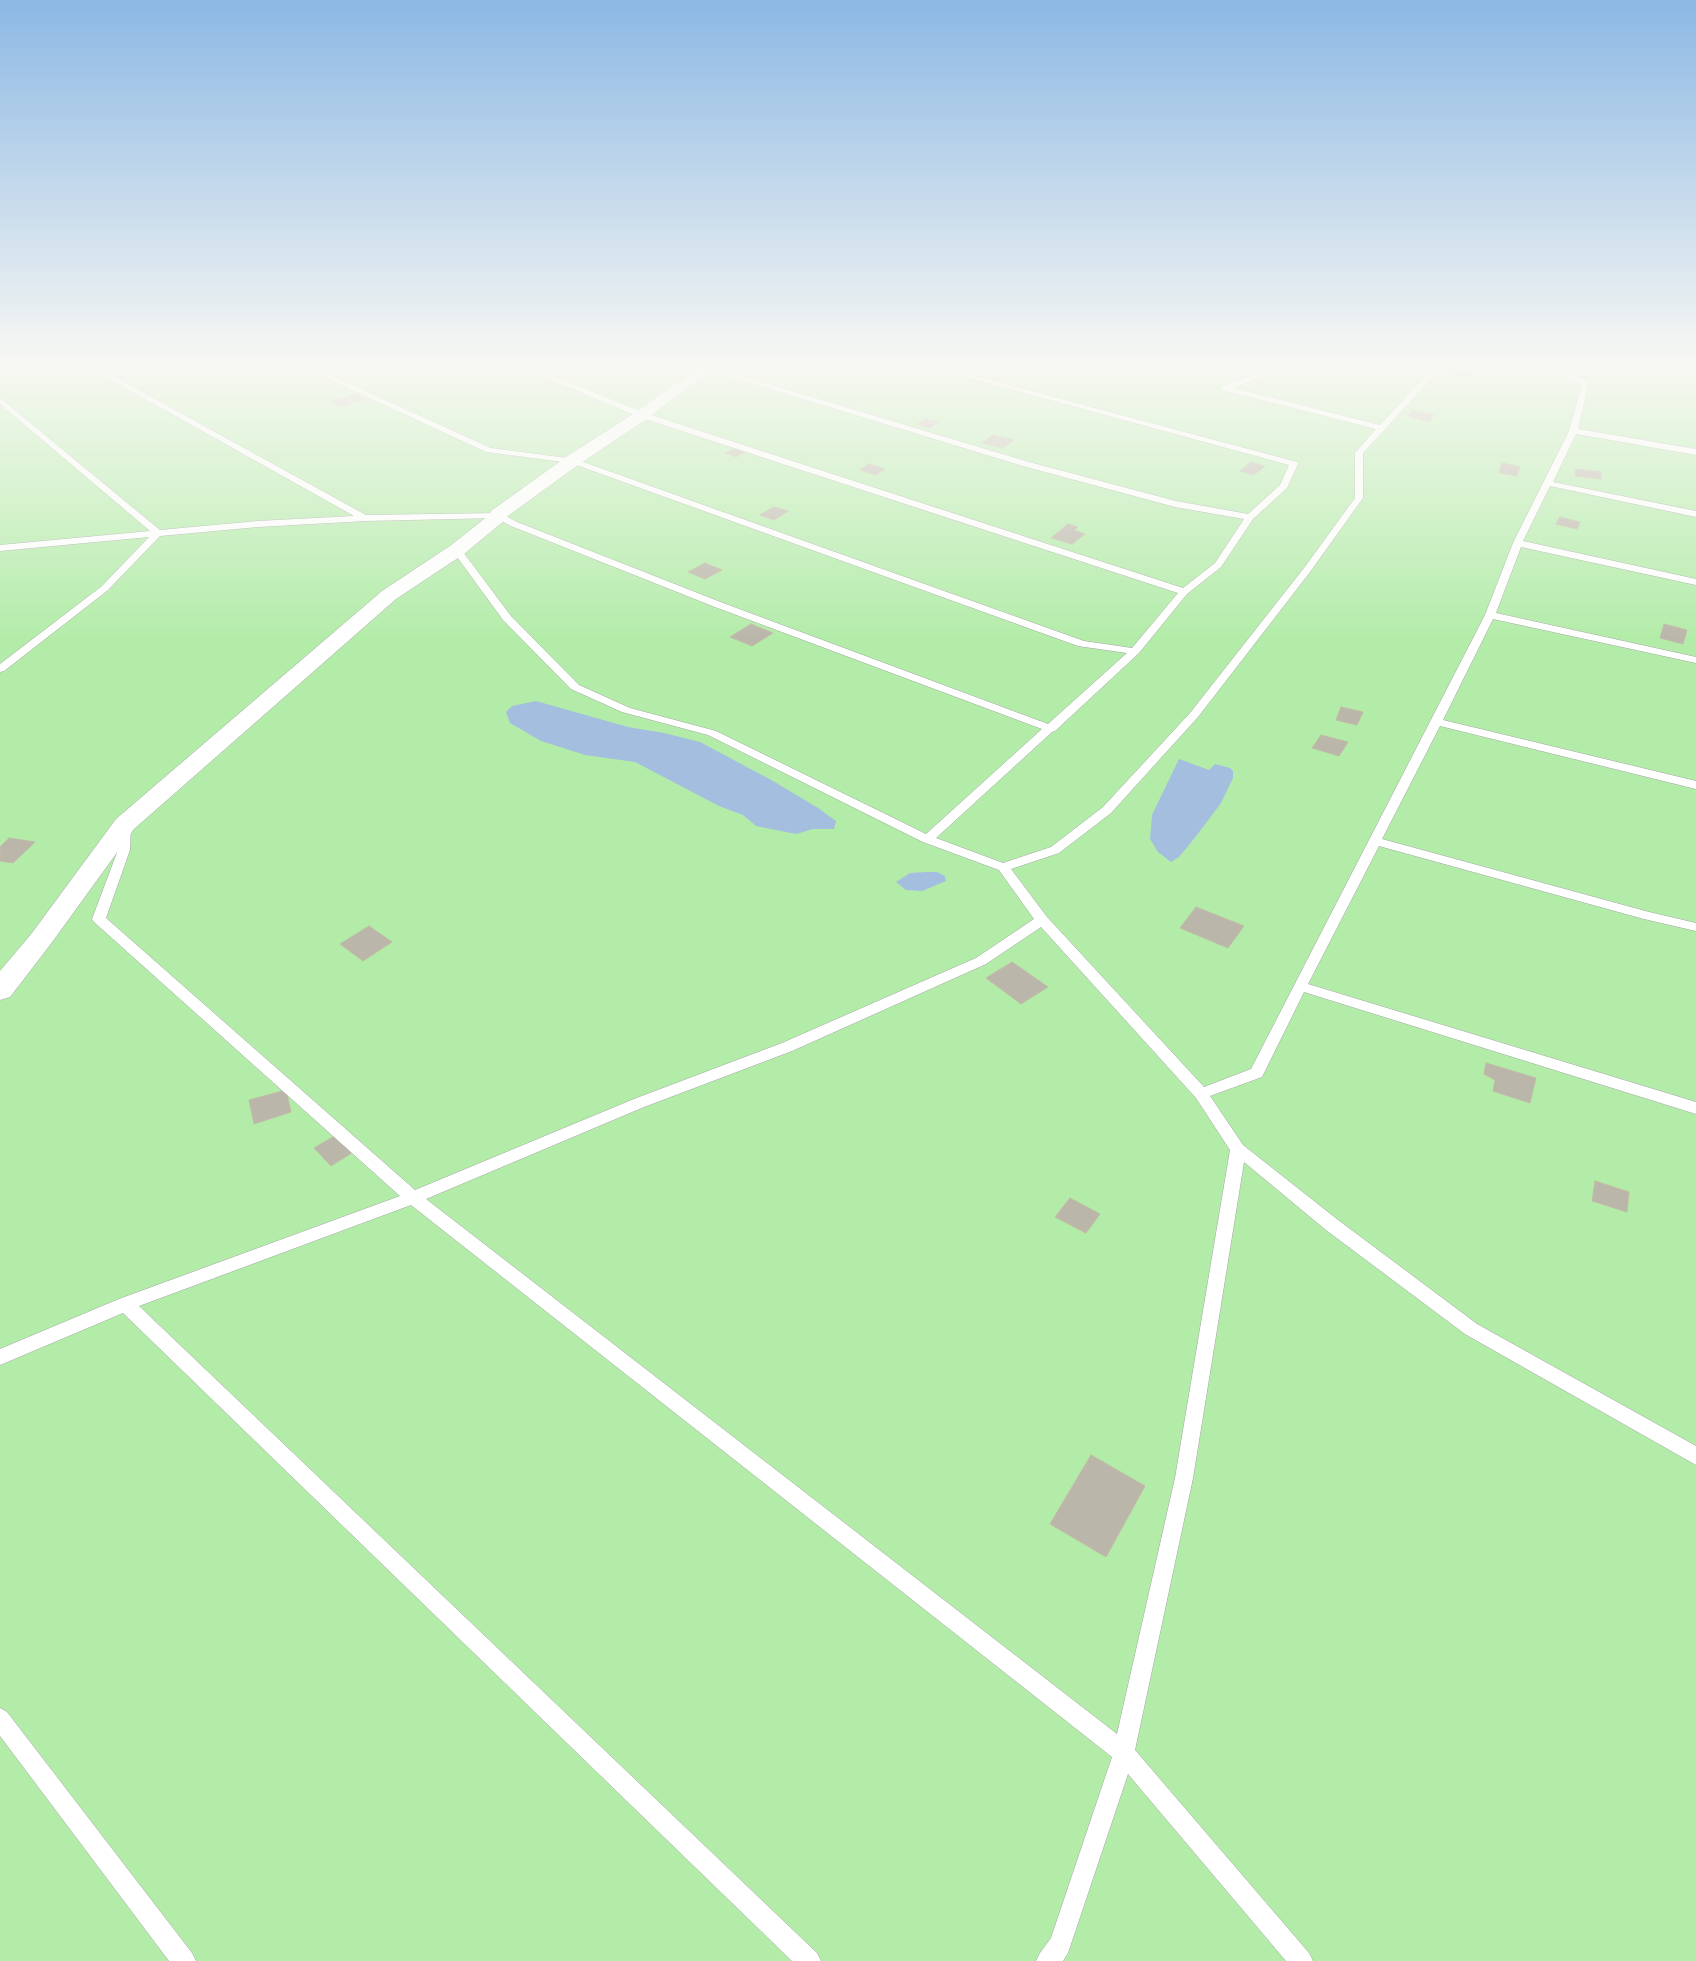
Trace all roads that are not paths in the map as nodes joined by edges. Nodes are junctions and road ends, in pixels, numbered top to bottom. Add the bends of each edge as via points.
1 (67, 457) edge
2 (254, 457) edge
3 (538, 457) edge
4 (579, 457) edge
5 (769, 457) edge
6 (1002, 457) edge
7 (1266, 457) edge
8 (1359, 457) edge
9 (1560, 457) edge
10 (572, 461) junction
11 (1547, 483) junction
12 (1696, 514) edge
13 (498, 516) junction
14 (1250, 517) junction
15 (365, 518) junction
16 (158, 533) junction
17 (1518, 543) junction
18 (0, 548) edge
19 (457, 550) junction
20 (1696, 582) edge
21 (1184, 592) junction
22 (1490, 615) junction
23 (1135, 651) junction
24 (1696, 660) edge
25 (0, 669) edge
26 (1437, 722) junction
27 (1051, 729) junction
28 (1696, 785) edge
29 (125, 824) junction
30 (927, 840) junction
31 (1375, 841) junction
32 (1003, 867) junction
33 (1042, 920) junction
34 (1696, 927) edge
35 (1300, 986) junction
36 (0, 990) edge
37 (1202, 1094) junction
38 (1696, 1108) edge
39 (1238, 1149) junction
40 (413, 1198) junction
41 (125, 1304) junction
42 (0, 1357) edge
43 (1696, 1456) edge
44 (0, 1719) edge
45 (1124, 1753) junction
46 (184, 1961) edge
47 (809, 1961) edge
48 (1048, 1961) edge
49 (1301, 1961) edge

1 - 16 lane
2 - 15 lane
3 - 10 lane
4 - 10 street
5 - 21 lane
6 - 14 lane via 1175,504
7 - 14 lane via 1294,464 1284,486
8 - 32 lane via 1359,498 1194,716 1108,810 1055,850
9 - 11 lane
10 - 13 street
10 - 23 lane via 1082,644
11 - 12 lane
11 - 17 lane
13 - 15 lane
13 - 19 street
13 - 27 lane via 719,605
14 - 21 lane via 1218,565
15 - 16 lane
16 - 18 lane
16 - 25 lane via 105,588
17 - 20 lane
17 - 22 lane
19 - 29 street via 389,595
19 - 30 lane via 507,618 575,687 626,710 712,733
21 - 23 lane
22 - 24 lane
22 - 26 lane
23 - 27 lane
26 - 28 lane
26 - 31 lane
27 - 30 lane
29 - 36 street
29 - 40 lane via 124,850 99,919
30 - 32 lane
31 - 34 lane
31 - 35 lane
32 - 33 lane
33 - 37 lane
33 - 40 lane via 982,961 796,1043 639,1103
35 - 37 lane via 1257,1073
35 - 38 lane
37 - 39 lane
39 - 43 lane via 1470,1329
39 - 45 lane via 1184,1478
40 - 41 lane
40 - 45 lane
41 - 42 lane
41 - 47 lane
44 - 46 lane
45 - 48 lane via 1060,1945
45 - 49 lane

